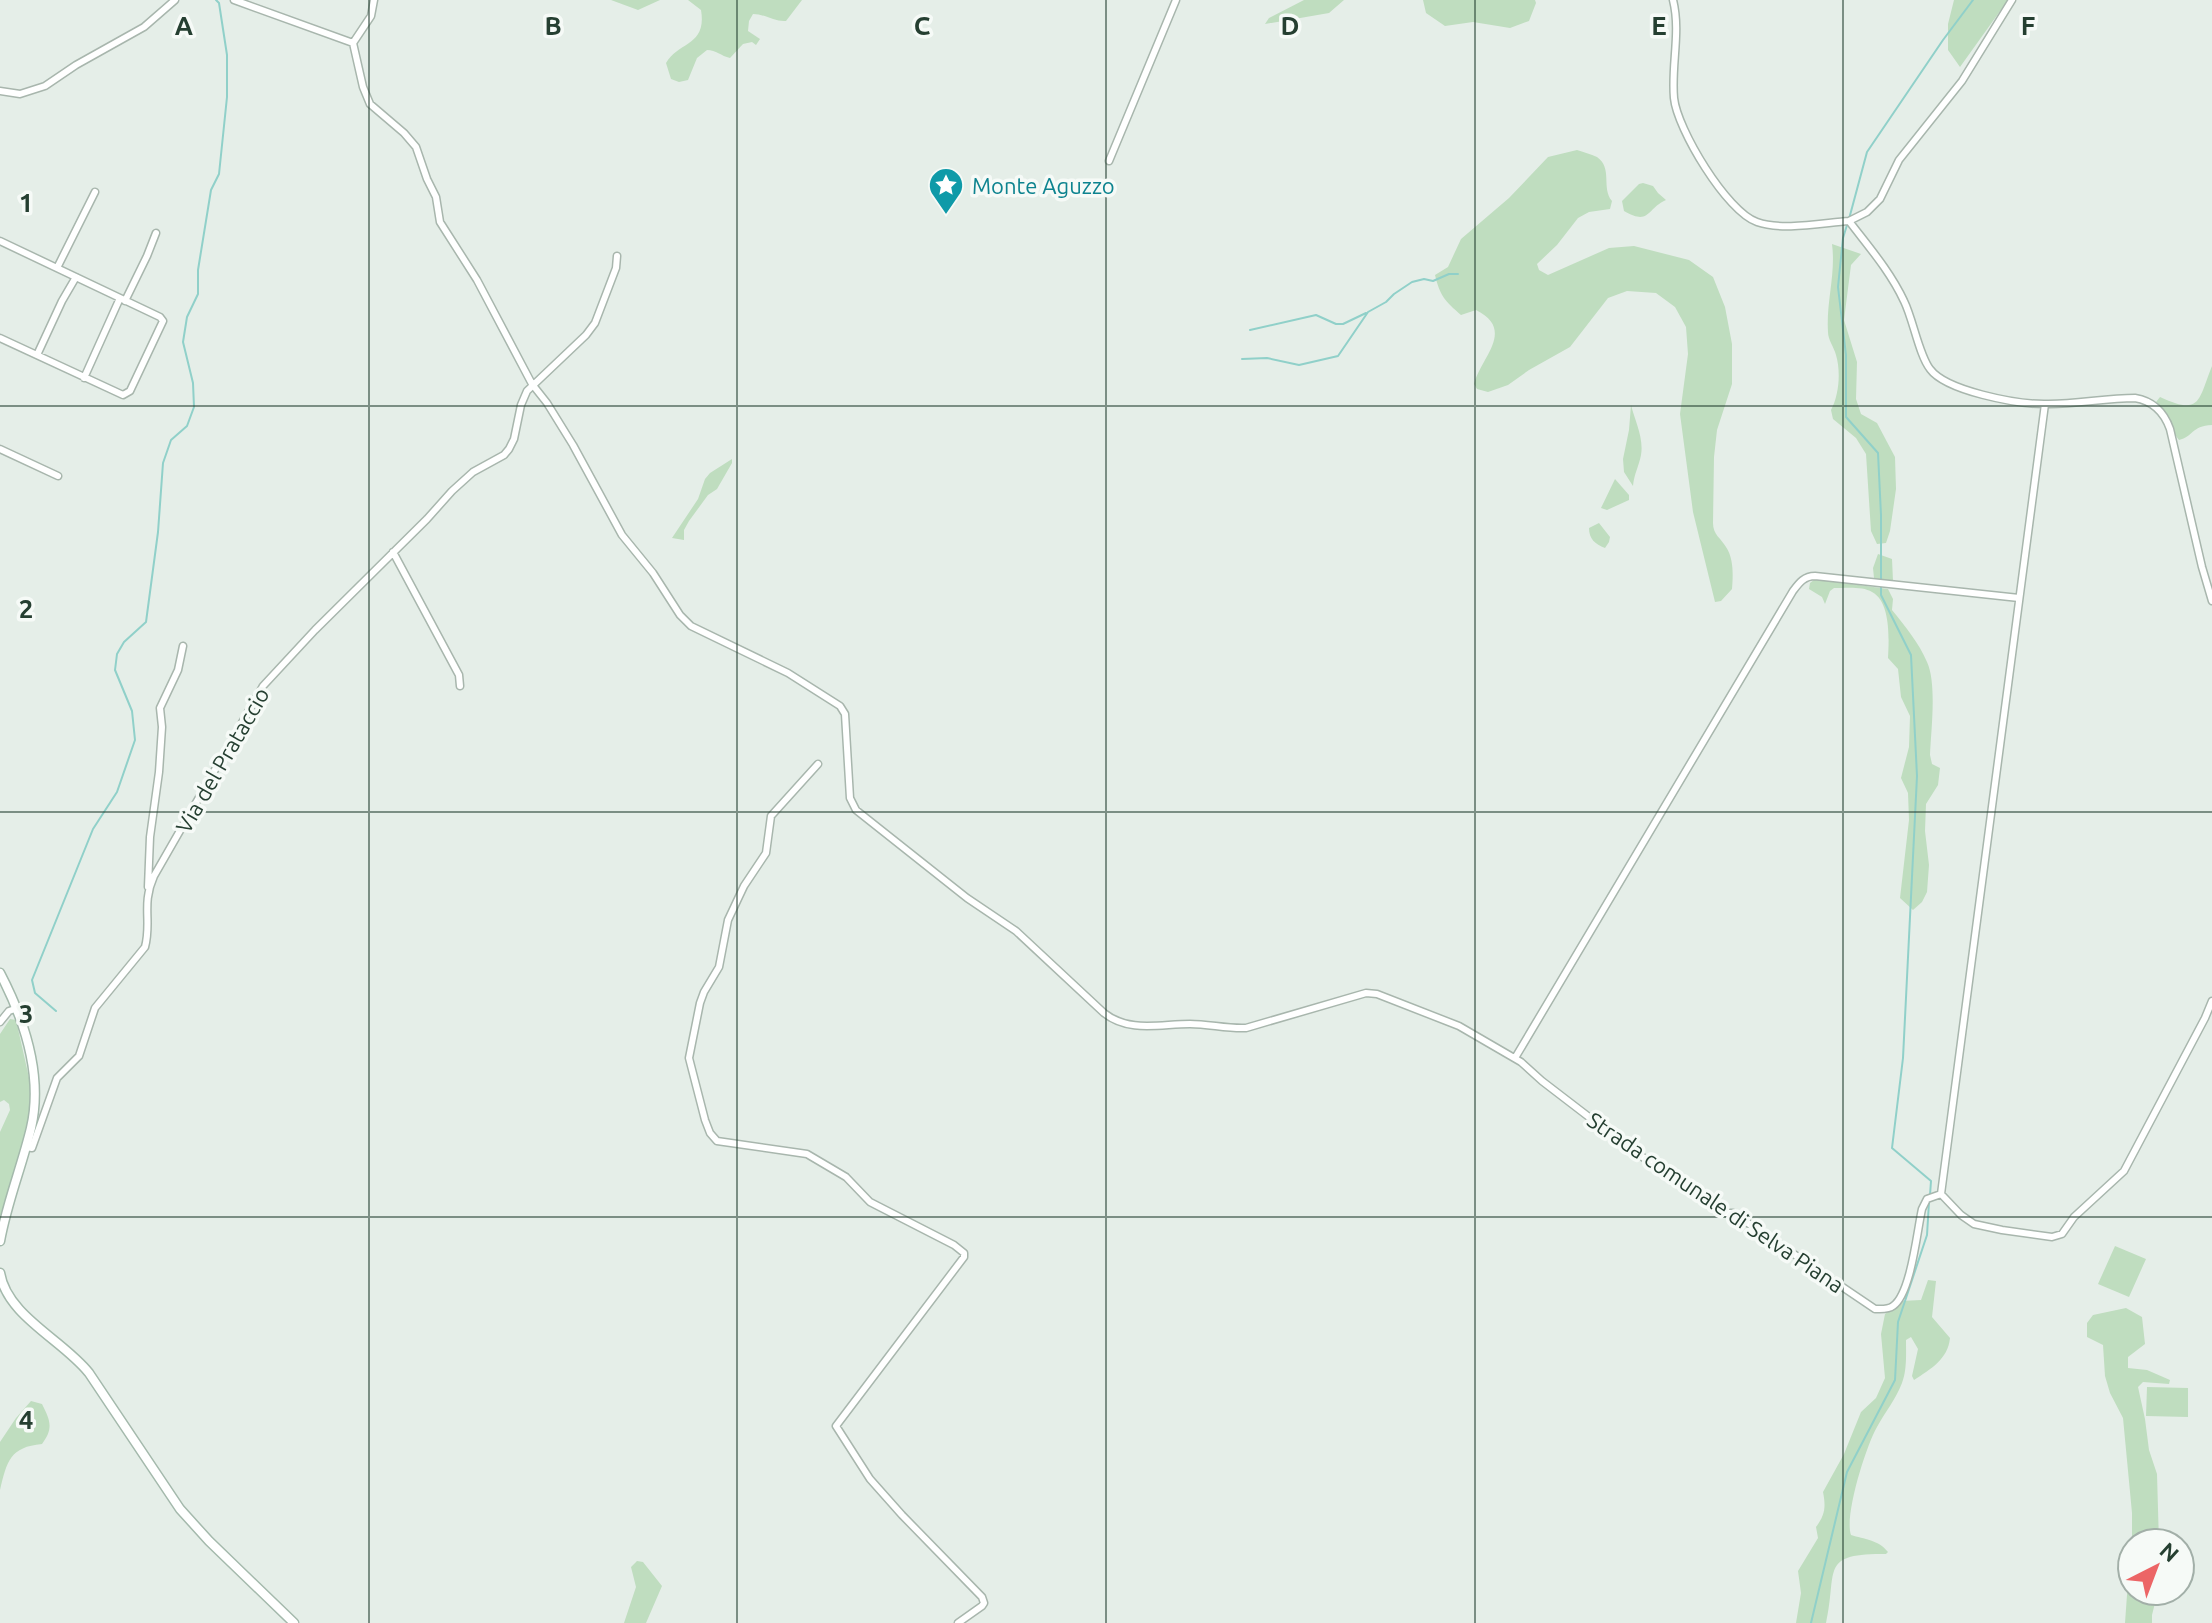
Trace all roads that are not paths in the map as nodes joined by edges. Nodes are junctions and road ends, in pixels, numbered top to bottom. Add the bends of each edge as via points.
1 (175, 0) edge
2 (234, 0) edge
3 (374, 0) edge
4 (1176, 0) edge
5 (1673, 0) edge
6 (2012, 0) edge
7 (353, 43) junction
8 (0, 91) edge
9 (1109, 161) dead end
10 (95, 192) dead end
11 (1849, 221) junction
12 (156, 233) dead end
13 (0, 241) edge
14 (617, 256) dead end
15 (57, 268) junction
16 (76, 277) junction
17 (122, 299) junction
18 (0, 338) edge
19 (37, 355) junction
20 (84, 378) junction
21 (532, 384) junction
22 (2045, 404) junction
23 (0, 449) edge
24 (58, 476) dead end
25 (393, 552) junction
26 (2019, 598) junction
27 (2212, 601) edge
28 (183, 646) dead end
29 (460, 686) dead end
30 (818, 764) dead end
31 (148, 891) junction
32 (0, 973) edge
33 (2212, 1001) edge
34 (15, 1009) junction
35 (0, 1022) edge
36 (1515, 1058) junction
37 (26, 1147) junction
38 (1941, 1194) junction
39 (0, 1241) edge
40 (0, 1273) edge
41 (294, 1623) edge
42 (958, 1623) edge

1 - 8 street via 144,27 43,87 20,94
2 - 7 street
3 - 7 street via 371,16
4 - 9 street
5 - 11 street via 1676,108 1690,144 1717,183 1740,211 1758,222
6 - 11 street via 1962,81 1899,160 1880,199
7 - 21 street via 367,98 416,147 440,222
10 - 15 street
11 - 22 street via 1897,288 1932,372 1962,389
12 - 17 street
13 - 15 street
14 - 21 street via 593,326
15 - 16 street
16 - 17 street
16 - 19 street
17 - 20 street
17 - 20 street via 163,321 130,391 119,395
18 - 19 street
19 - 20 street
21 - 25 street, Via del Prataccio via 509,449 461,482
21 - 36 street, Strada comunale di Selva Piana via 573,445 619,532 683,619 842,707 856,810 1016,931 1112,1019 1154,1027 1246,1028 1377,994 1459,1026
22 - 26 street
22 - 27 street via 2135,398 2163,413
23 - 24 street
25 - 29 street via 459,675
25 - 31 street, Via del Prataccio via 263,686
26 - 36 street via 1815,576 1801,581
26 - 38 street
28 - 31 street via 160,708
30 - 42 street via 771,816 764,859 726,924 719,967 702,998 689,1058 708,1127 717,1141 807,1154 846,1177 870,1202 963,1251 964,1257 836,1426 870,1479 982,1597 982,1606
31 - 37 street, Via del Prataccio via 145,947 95,1008 82,1050 57,1078 36,1143
32 - 34 street
33 - 38 street via 2124,1171 2059,1236 1979,1226
34 - 35 street
34 - 37 street via 35,1077
36 - 38 street, Strada comunale di Selva Piana via 1649,1162 1875,1309 1890,1308 1902,1295 1923,1204
37 - 39 street
40 - 41 street via 17,1307 89,1373 188,1519

